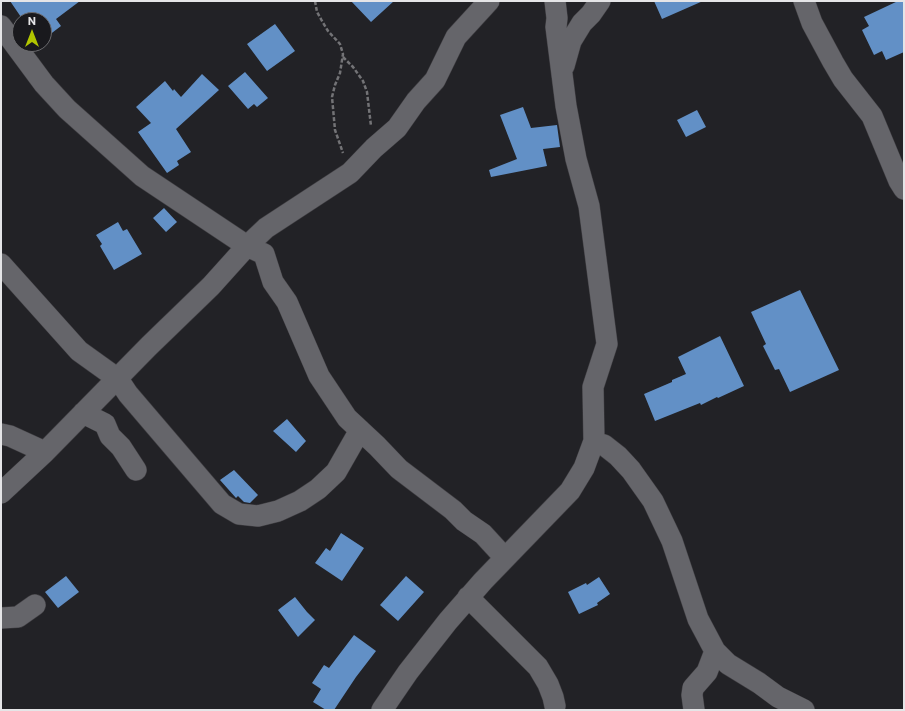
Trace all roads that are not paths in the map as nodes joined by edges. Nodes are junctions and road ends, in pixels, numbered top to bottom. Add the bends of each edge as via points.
1 (489, 1) edge
2 (555, 1) edge
3 (600, 1) edge
4 (804, 1) edge
5 (1, 26) edge
6 (562, 72) junction
7 (904, 189) edge
8 (247, 246) junction
9 (1, 264) edge
10 (118, 379) junction
11 (84, 413) junction
12 (360, 430) junction
13 (1, 434) edge
14 (594, 442) junction
15 (45, 452) junction
16 (136, 470) dead end
17 (1, 493) edge
18 (505, 558) junction
19 (468, 597) junction
20 (35, 605) dead end
21 (1, 618) edge
22 (715, 652) junction
23 (555, 706) dead end
24 (382, 710) edge
25 (694, 710) edge
26 (804, 710) edge

1 - 8 street via 456,37 435,80 397,128 350,173 266,228
2 - 6 street
3 - 6 street via 571,41
4 - 7 street via 812,23 837,68 872,116
5 - 8 street via 44,84 67,109 142,176
6 - 14 street via 576,159 589,206 607,344 593,387
8 - 10 street via 211,286
8 - 12 street via 264,254 273,282 287,302 319,376 347,418
9 - 10 street via 79,351
10 - 11 street
10 - 12 street via 222,504 239,514 258,516 278,511 318,489 336,472
11 - 15 street
11 - 16 street via 105,424 110,436 121,447
12 - 18 street via 399,469 482,534
13 - 15 street
14 - 18 street via 584,468 570,491
14 - 22 street via 604,445 618,456 654,501 672,541 698,620
15 - 17 street
18 - 19 street
19 - 23 street via 538,668 548,684
19 - 24 street via 408,672
20 - 21 street via 18,617
22 - 25 street via 707,672 693,688
22 - 26 street via 728,664 778,697

